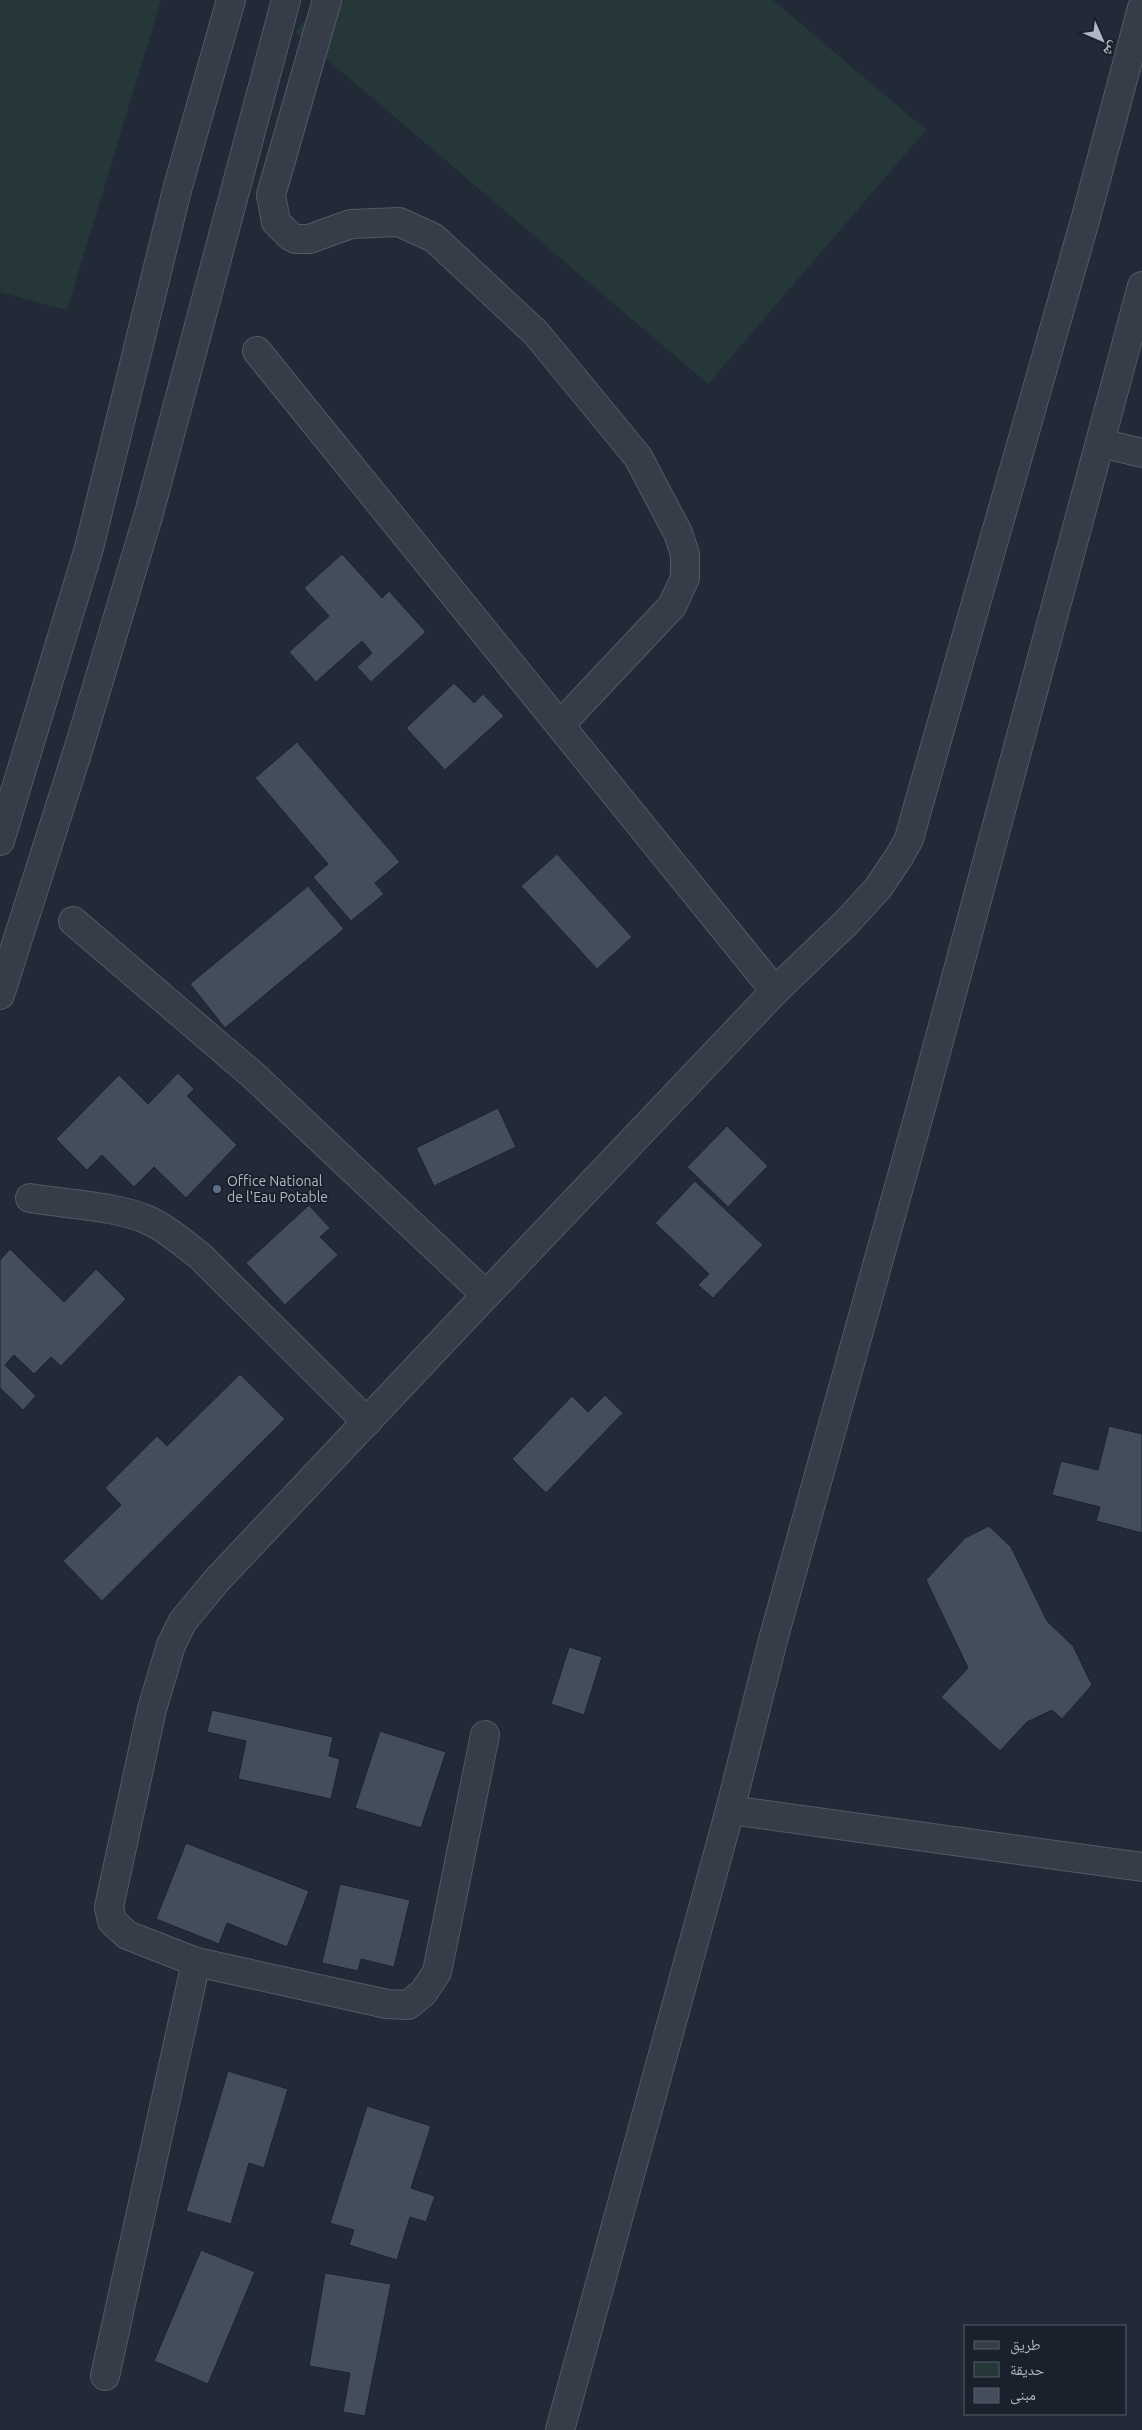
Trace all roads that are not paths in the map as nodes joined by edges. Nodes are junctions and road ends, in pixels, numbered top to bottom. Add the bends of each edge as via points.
1 (231, 0) edge
2 (286, 0) edge
3 (326, 0) edge
4 (1142, 8) edge
5 (1142, 286) edge
6 (257, 351) dead end
7 (1100, 443) junction
8 (1142, 453) edge
9 (560, 725) junction
10 (0, 841) edge
11 (74, 922) dead end
12 (775, 991) junction
13 (0, 994) edge
14 (30, 1198) dead end
15 (486, 1295) junction
16 (368, 1422) junction
17 (485, 1735) dead end
18 (730, 1810) junction
19 (1142, 1867) edge
20 (196, 1962) junction
21 (105, 2376) dead end
22 (560, 2430) edge

1 - 10 street via 178,190 89,548
2 - 13 street via 149,513
3 - 9 street via 271,195 276,222 296,239 309,239 351,224 399,222 434,238 542,340 638,457 678,533 685,554 685,578 672,606
4 - 12 street via 909,839 878,888
5 - 7 street
6 - 9 street
7 - 8 street
7 - 18 street via 925,1094 773,1640
9 - 12 street
11 - 15 street via 254,1076
12 - 15 street
14 - 16 street via 120,1212 148,1221 170,1233 200,1256
15 - 16 street
16 - 20 street via 204,1594 183,1621 166,1661 152,1709 109,1907 112,1920 127,1935
17 - 20 street via 440,1958 431,1983 416,2000 408,2005 387,2004
18 - 19 street
18 - 22 street
20 - 21 street

